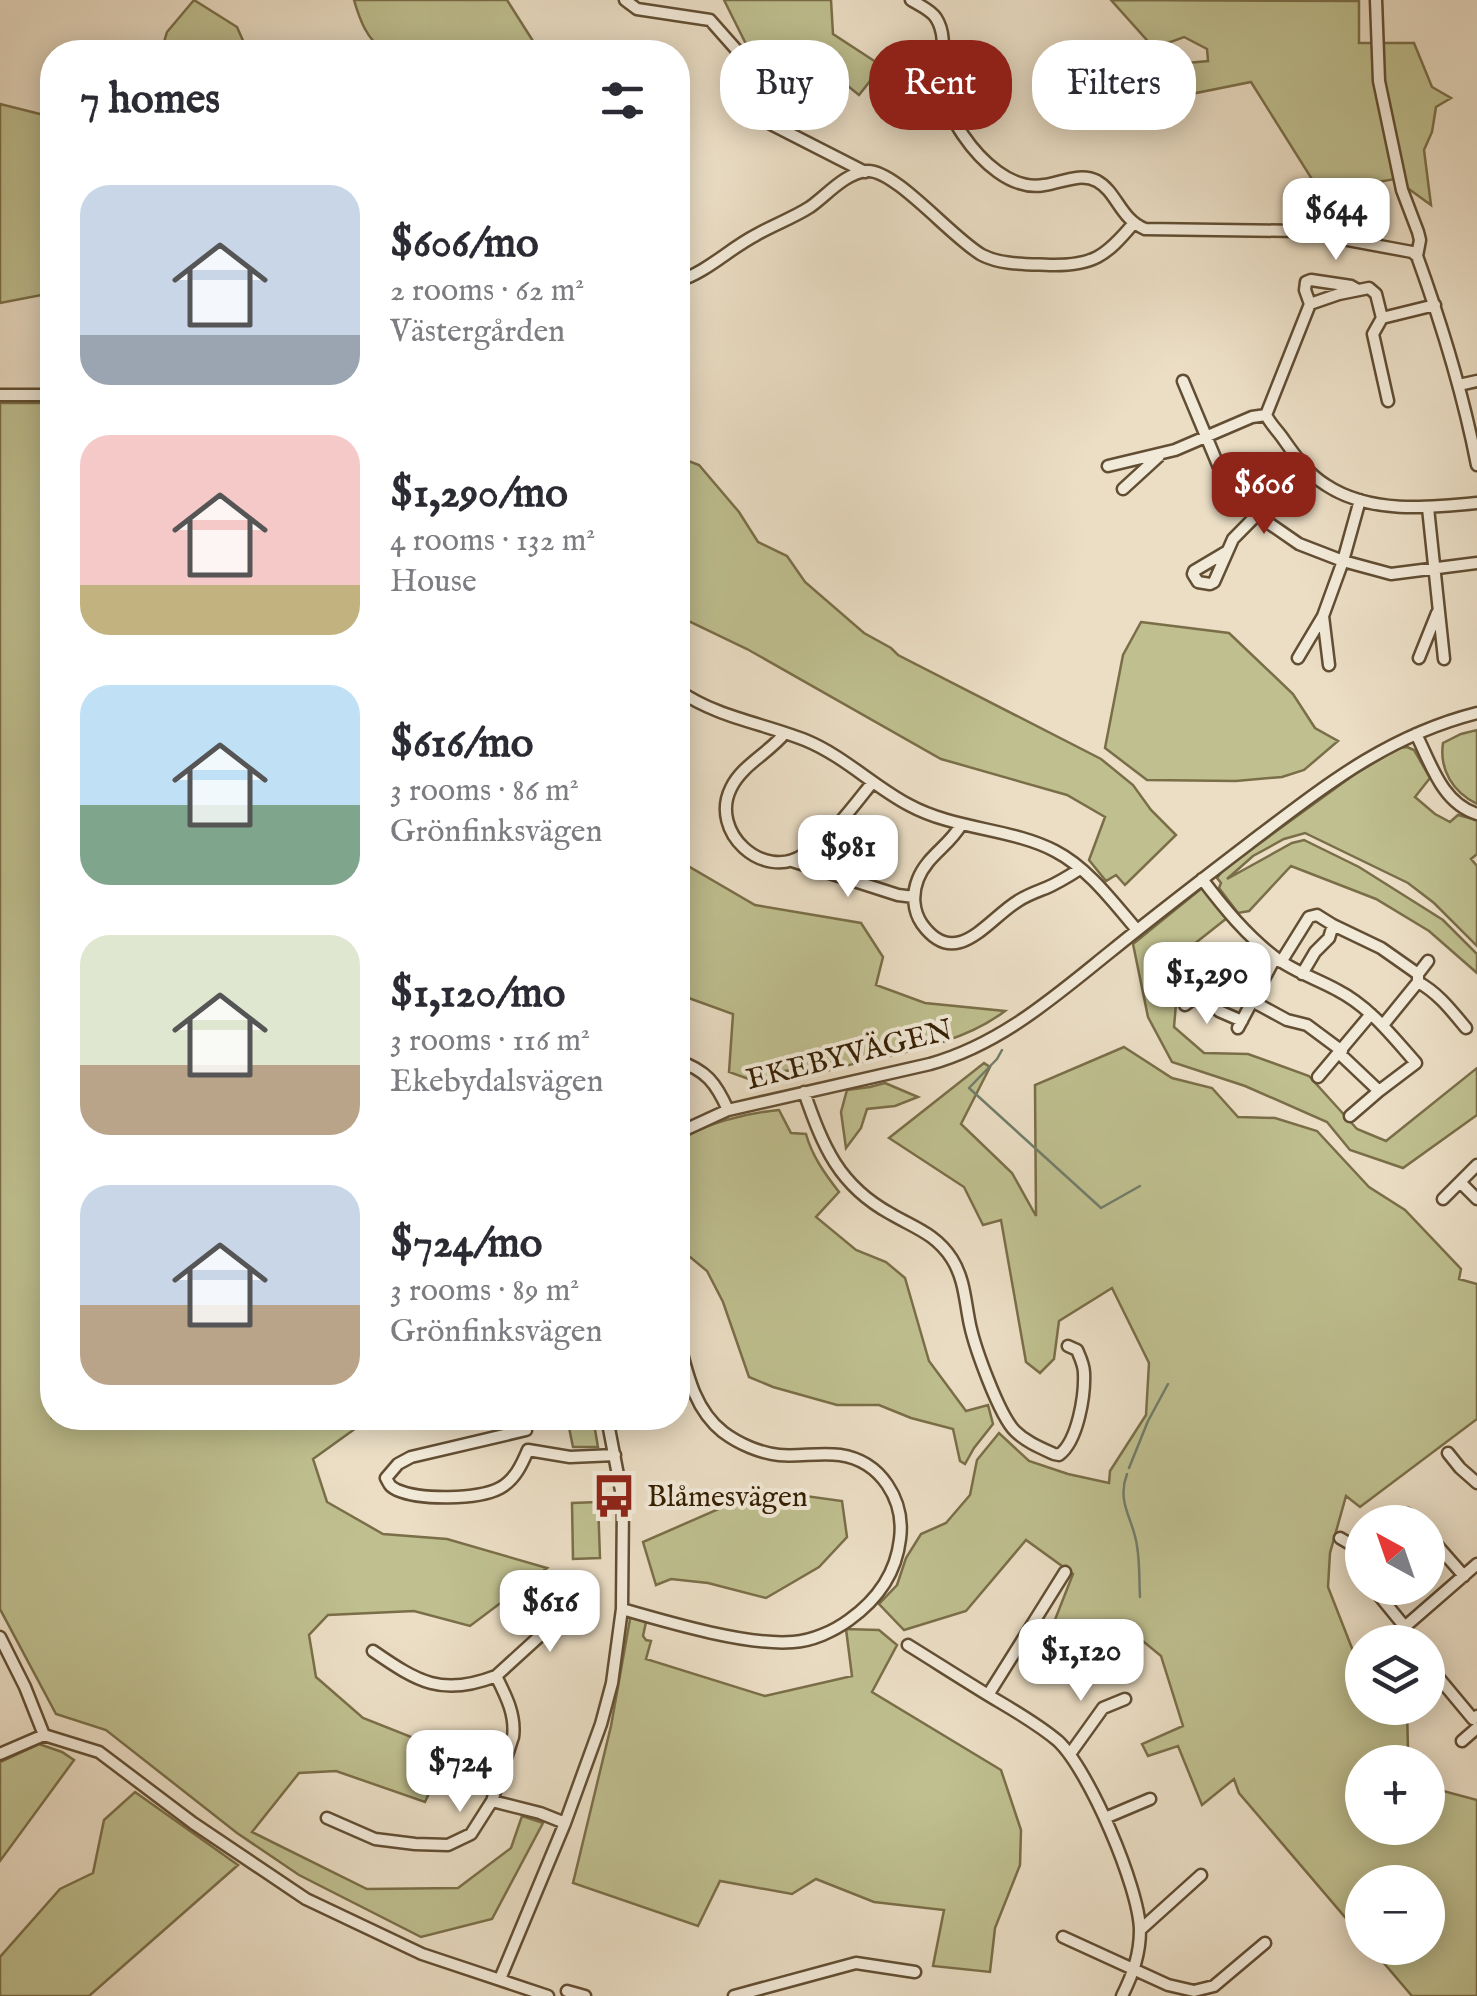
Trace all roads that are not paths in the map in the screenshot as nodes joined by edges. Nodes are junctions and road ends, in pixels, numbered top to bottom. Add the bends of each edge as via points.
1 (625, 0) edge
2 (911, 0) edge
3 (1376, 0) edge
4 (865, 172) junction
5 (1133, 224) junction
6 (1418, 256) junction
7 (690, 276) edge
8 (1358, 290) junction
9 (1310, 304) junction
10 (1434, 305) junction
11 (1382, 318) junction
12 (1183, 381) dead end
13 (1477, 381) edge
14 (1459, 385) junction
15 (0, 395) edge
16 (40, 395) edge
17 (1388, 401) dead end
18 (1266, 415) junction
19 (1206, 437) junction
20 (1160, 455) junction
21 (1477, 465) edge
22 (1108, 466) dead end
23 (1304, 467) junction
24 (1123, 490) dead end
25 (1360, 500) junction
26 (1477, 503) edge
27 (1428, 508) junction
28 (1257, 514) junction
29 (1226, 552) dead end
30 (1344, 562) junction
31 (1477, 563) edge
32 (1434, 569) junction
33 (1438, 612) junction
34 (1323, 616) junction
35 (1298, 658) dead end
36 (1419, 658) dead end
37 (1444, 658) dead end
38 (1328, 665) dead end
39 (690, 697) edge
40 (1477, 712) edge
41 (784, 733) junction
42 (1416, 734) junction
43 (872, 783) junction
44 (1477, 814) edge
45 (962, 826) junction
46 (791, 860) junction
47 (1080, 869) junction
48 (1202, 880) junction
49 (914, 897) junction
50 (1333, 925) junction
51 (1137, 930) junction
52 (1278, 960) junction
53 (1428, 961) dead end
54 (1302, 974) junction
55 (1418, 978) junction
56 (1203, 992) junction
57 (1253, 999) junction
58 (1185, 1005) dead end
59 (1372, 1014) junction
60 (1383, 1026) junction
61 (1466, 1028) dead end
62 (1341, 1053) junction
63 (690, 1067) edge
64 (1318, 1078) dead end
65 (1379, 1090) junction
66 (804, 1092) junction
67 (728, 1110) junction
68 (1350, 1116) dead end
69 (690, 1127) edge
70 (1477, 1166) edge
71 (1460, 1182) junction
72 (1443, 1199) dead end
73 (1477, 1200) edge
74 (1068, 1346) dead end
75 (690, 1380) edge
76 (503, 1430) edge
77 (525, 1430) edge
78 (609, 1430) edge
79 (528, 1450) junction
80 (614, 1454) junction
81 (1448, 1454) dead end
82 (1477, 1483) edge
83 (1340, 1538) dead end
84 (1345, 1541) edge
85 (1445, 1554) edge
86 (1477, 1564) edge
87 (1065, 1572) dead end
88 (1464, 1576) junction
89 (1387, 1605) edge
90 (573, 1609) dead end
91 (622, 1609) junction
92 (1403, 1625) edge
93 (1407, 1625) edge
94 (0, 1637) edge
95 (908, 1645) dead end
96 (373, 1651) dead end
97 (496, 1676) junction
98 (1445, 1685) edge
99 (988, 1695) junction
100 (1125, 1700) dead end
101 (1477, 1716) edge
102 (1477, 1728) edge
103 (44, 1736) junction
104 (1462, 1741) dead end
105 (0, 1754) edge
106 (1070, 1754) junction
107 (1150, 1800) dead end
108 (492, 1802) junction
109 (327, 1818) dead end
110 (1104, 1818) junction
111 (565, 1823) junction
112 (1201, 1875) dead end
113 (1140, 1930) junction
114 (1063, 1937) dead end
115 (1264, 1943) dead end
116 (1134, 1971) junction
117 (914, 1972) dead end
118 (500, 1979) junction
119 (567, 1991) dead end
120 (548, 1996) edge
121 (585, 1996) edge
122 (734, 1996) edge
123 (1122, 1996) edge

1 - 4 street via 637,9 710,20 749,64 770,123
2 - 5 street via 934,15 942,34 941,86 948,111 989,166 1033,186 1082,177 1096,181
3 - 6 street via 1379,82 1418,232
4 - 5 street via 891,178 967,245 994,260 1090,262
4 - 7 street
5 - 6 street via 1299,231
6 - 10 street
8 - 9 street
8 - 9 street via 1308,280
8 - 11 street via 1376,294
9 - 18 street
10 - 11 street
10 - 14 street
11 - 17 street via 1374,334
12 - 19 street
13 - 14 street
14 - 21 street
15 - 16 street
18 - 19 street
18 - 23 street
19 - 20 street
19 - 28 street via 1226,484
20 - 22 street
20 - 24 street
23 - 25 street
23 - 28 street
25 - 27 street
25 - 30 street
26 - 27 street
27 - 32 street
28 - 29 street
28 - 30 street via 1300,544
30 - 32 street via 1391,574
30 - 34 street
31 - 32 street
32 - 33 street
33 - 36 street
33 - 37 street
34 - 35 street
34 - 38 street
39 - 41 street via 720,714
40 - 42 street, EKEBYVÄGEN
41 - 43 street via 849,764
41 - 46 street via 735,781 726,808 737,843 768,860
42 - 44 street via 1452,801
42 - 48 street, EKEBYVÄGEN via 1343,772
43 - 45 street
43 - 46 street via 832,830
45 - 47 street via 1052,849
45 - 49 street via 926,864
46 - 49 street
47 - 49 street via 957,943 928,931
47 - 51 street
48 - 51 street, EKEBYVÄGEN
48 - 52 street
50 - 52 street via 1308,917
50 - 54 street
50 - 55 street via 1382,948
51 - 66 street, EKEBYVÄGEN via 993,1040 930,1064
52 - 54 street
52 - 57 street
53 - 55 street
54 - 59 street
55 - 60 street
55 - 61 street
56 - 57 street via 1228,973
56 - 57 street via 1240,1025
56 - 58 street
57 - 62 street via 1307,1025
59 - 60 street
59 - 62 street
60 - 65 street via 1416,1063
62 - 64 street
62 - 65 street
63 - 67 street via 704,1073
65 - 68 street
66 - 67 street, EKEBYVÄGEN
66 - 74 street via 835,1166 951,1258 1005,1418 1017,1434 1059,1455 1082,1404 1084,1370 1077,1350
67 - 69 street, EKEBYVÄGEN
70 - 71 street
71 - 72 street
71 - 73 street
75 - 91 street via 703,1411 736,1440 778,1455 838,1455 875,1471 900,1513 898,1552 890,1576 867,1606 841,1626 797,1642 766,1642
76 - 79 street via 411,1456 386,1478 396,1489 420,1495 490,1492 514,1477
77 - 79 street
78 - 80 street
79 - 80 street via 570,1457
80 - 91 street via 623,1501
81 - 82 street
83 - 84 street
85 - 88 street
86 - 88 street
87 - 99 street
88 - 93 street
89 - 92 street
90 - 97 street
91 - 111 street via 612,1683
94 - 103 street
95 - 99 street
96 - 97 street via 434,1685
97 - 108 street via 515,1726
98 - 101 street
99 - 106 street
100 - 106 street via 1103,1708
102 - 104 street
103 - 105 street
103 - 118 street via 98,1752 306,1899 422,1954
106 - 110 street
107 - 110 street
108 - 109 street via 471,1834 448,1845 375,1839
108 - 111 street
110 - 113 street
111 - 118 street
112 - 113 street
113 - 116 street
114 - 116 street
115 - 116 street via 1214,1986 1194,1991
116 - 123 street
117 - 122 street via 856,1964
118 - 120 street
119 - 121 street

